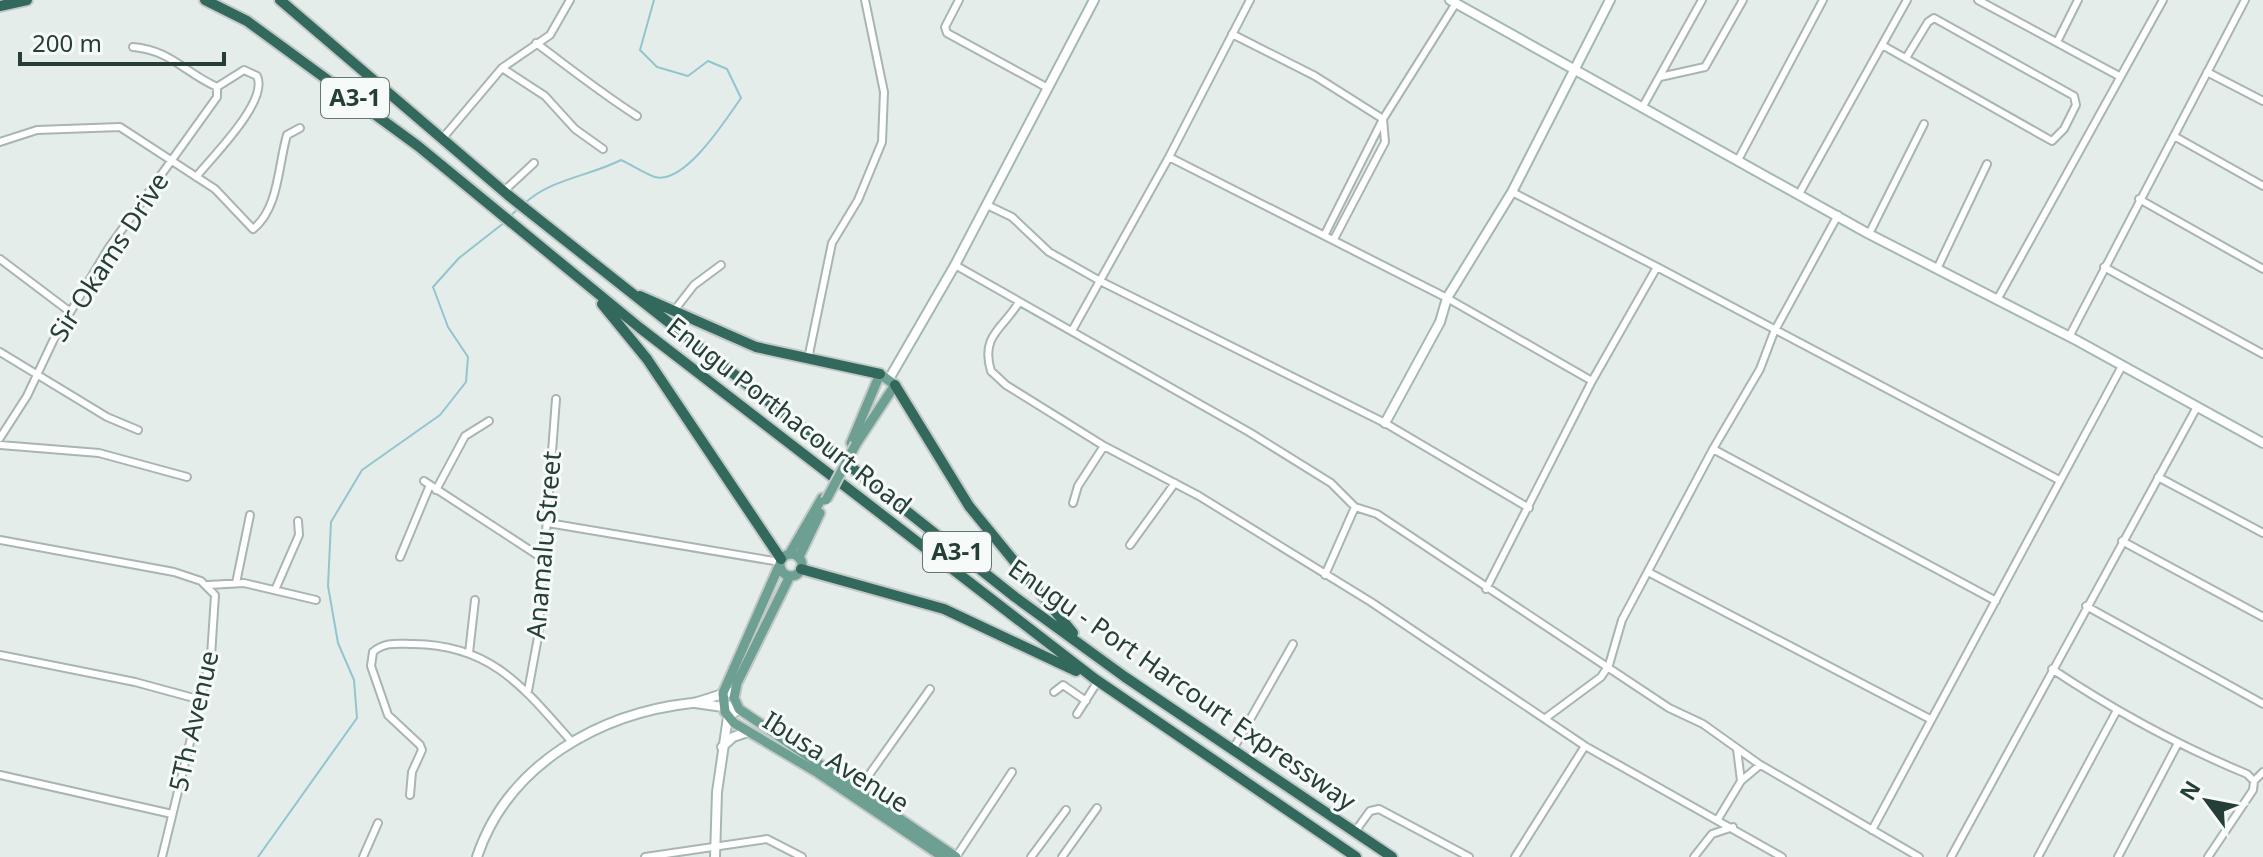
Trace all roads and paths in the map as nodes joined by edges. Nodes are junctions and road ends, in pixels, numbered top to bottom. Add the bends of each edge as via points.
1 (26, 0) edge
2 (205, 0) edge
3 (280, 0) edge
4 (570, 0) edge
5 (865, 0) edge
6 (959, 0) edge
7 (1094, 0) edge
8 (1250, 0) edge
9 (1610, 0) edge
10 (1702, 0) edge
11 (1743, 0) edge
12 (1823, 0) edge
13 (1907, 0) edge
14 (1978, 0) edge
15 (2078, 0) edge
16 (2163, 0) edge
17 (2245, 0) edge
18 (1453, 2) edge
19 (1990, 3) edge
20 (0, 6) edge
21 (1232, 34) junction
22 (2057, 42) junction
23 (536, 43) junction
24 (1882, 45) junction
25 (133, 47) dead end
26 (1906, 58) junction
27 (502, 68) junction
28 (1577, 68) junction
29 (2207, 72) junction
30 (2119, 76) junction
31 (1660, 77) junction
32 (217, 87) junction
33 (1046, 87) junction
34 (2263, 101) edge
35 (1642, 108) junction
36 (637, 116) dead end
37 (1383, 119) junction
38 (1924, 124) dead end
39 (300, 128) dead end
40 (2174, 136) junction
41 (442, 139) junction
42 (0, 142) edge
43 (603, 149) dead end
44 (1169, 157) junction
45 (173, 160) junction
46 (1738, 160) junction
47 (534, 163) dead end
48 (1987, 164) dead end
49 (196, 177) junction
50 (2263, 186) edge
51 (1512, 192) junction
52 (506, 193) junction
53 (1799, 194) junction
54 (2139, 199) junction
55 (987, 205) junction
56 (1838, 215) junction
57 (1325, 234) junction
58 (1869, 234) junction
59 (1334, 239) junction
60 (0, 259) edge
61 (721, 265) dead end
62 (955, 265) junction
63 (1657, 267) junction
64 (2104, 267) junction
65 (1937, 269) junction
66 (2263, 269) edge
67 (1102, 282) junction
68 (585, 284) junction
69 (630, 292) junction
70 (1447, 298) junction
71 (1997, 300) junction
72 (1019, 302) junction
73 (69, 311) junction
74 (673, 312) junction
75 (1073, 329) junction
76 (1774, 332) junction
77 (2069, 337) junction
78 (0, 352) edge
79 (2263, 354) edge
80 (808, 359) junction
81 (2122, 366) junction
82 (37, 377) junction
83 (888, 379) junction
84 (1592, 381) junction
85 (556, 399) dead end
86 (2197, 407) junction
87 (489, 421) dead end
88 (1385, 423) junction
89 (138, 430) dead end
90 (0, 438) edge
91 (854, 443) junction
92 (2263, 443) edge
93 (0, 445) edge
94 (1104, 446) junction
95 (1713, 449) junction
96 (187, 477) dead end
97 (2158, 477) junction
98 (2059, 480) junction
99 (1175, 483) junction
100 (430, 486) junction
101 (1073, 503) dead end
102 (1355, 507) junction
103 (1529, 508) junction
104 (250, 515) dead end
105 (298, 521) dead end
106 (548, 523) junction
107 (2263, 533) edge
108 (0, 540) edge
109 (2122, 541) junction
110 (1130, 545) dead end
111 (400, 557) dead end
112 (545, 560) junction
113 (786, 560) junction
114 (801, 569) junction
115 (1650, 573) junction
116 (1325, 575) junction
117 (790, 576) junction
118 (236, 583) junction
119 (208, 585) junction
120 (1486, 589) junction
121 (275, 590) junction
122 (316, 600) dead end
123 (475, 600) dead end
124 (1996, 601) junction
125 (2086, 606) junction
126 (2263, 617) edge
127 (1293, 644) dead end
128 (1087, 650) junction
129 (469, 653) junction
130 (0, 655) edge
131 (1607, 668) junction
132 (2052, 669) junction
133 (1096, 680) junction
134 (930, 689) dead end
135 (528, 691) junction
136 (734, 692) junction
137 (1054, 692) dead end
138 (723, 693) junction
139 (201, 700) junction
140 (1086, 701) junction
141 (694, 703) junction
142 (2263, 704) edge
143 (737, 707) junction
144 (726, 712) junction
145 (2116, 712) junction
146 (1077, 714) dead end
147 (1547, 717) junction
148 (1930, 719) junction
149 (748, 732) junction
150 (571, 741) junction
151 (2177, 745) junction
152 (1585, 746) junction
153 (721, 748) junction
154 (1737, 749) junction
155 (1232, 751) junction
156 (1760, 765) junction
157 (1012, 772) dead end
158 (2263, 772) edge
159 (0, 775) edge
160 (1741, 781) junction
161 (2254, 781) junction
162 (859, 789) junction
163 (410, 795) dead end
164 (1097, 808) dead end
165 (1066, 810) dead end
166 (172, 814) junction
167 (1718, 819) junction
168 (378, 823) dead end
169 (1733, 827) junction
170 (1872, 830) junction
171 (1354, 833) junction
172 (715, 846) junction
173 (162, 857) edge
174 (363, 857) edge
175 (477, 857) edge
176 (645, 857) edge
177 (715, 857) edge
178 (802, 857) edge
179 (943, 857) edge
180 (956, 857) edge
181 (1031, 857) edge
182 (1062, 857) edge
183 (1356, 857) edge
184 (1392, 857) edge
185 (1469, 857) edge
186 (1515, 857) edge
187 (1694, 857) edge
188 (1782, 857) edge
189 (1919, 857) edge
190 (1951, 857) edge
191 (2038, 857) edge
192 (2118, 857) edge
193 (2208, 857) edge

1 - 20 highway
2 - 68 highway, Enugu Porthacourt Road / A3-1 via 247,21 319,71
3 - 41 highway, Enugu - Port Harcourt Expressway / A3-1
4 - 23 street via 554,30
5 - 80 street via 884,92 882,142 858,200 832,243
6 - 33 street via 947,33
7 - 33 main road
8 - 21 street
9 - 28 main road
10 - 31 street
11 - 31 street via 1705,67
12 - 46 street
13 - 24 street
14 - 19 street
15 - 22 street
16 - 30 street
17 - 29 street
18 - 28 main road
18 - 37 street
19 - 22 street
21 - 37 street via 1315,76
21 - 44 street
22 - 30 street
23 - 27 street
23 - 36 street
24 - 26 street
24 - 53 street
25 - 32 street via 154,48
26 - 26 street via 2052,141 2076,105 2074,96 1934,18
27 - 41 street
27 - 43 street via 545,96 575,129
28 - 35 main road
28 - 51 main road
29 - 34 street
29 - 40 street
30 - 71 street
31 - 35 street
32 - 45 street, Sir Okams Drive via 216,102
32 - 49 street via 244,70 260,83 241,123
33 - 55 main road
35 - 46 main road
37 - 57 street
37 - 59 street via 1385,142
38 - 58 street
39 - 49 street via 287,135 273,198 261,223 251,228 215,189
40 - 50 street
40 - 54 street
41 - 52 highway, Enugu - Port Harcourt Expressway / A3-1
42 - 45 street via 37,130 110,125 131,132
44 - 57 street
44 - 67 street
45 - 49 street
45 - 73 street, Sir Okams Drive
46 - 53 main road
47 - 52 street
48 - 65 street
51 - 63 street
51 - 70 main road
52 - 69 highway, Enugu - Port Harcourt Expressway / A3-1
53 - 56 main road
54 - 64 street
54 - 66 street
55 - 62 main road
55 - 67 street via 1012,217 1049,252
56 - 58 main road
56 - 76 street
57 - 59 street
58 - 65 main road
59 - 70 street
60 - 73 street
61 - 74 street via 694,285
62 - 72 street
62 - 83 main road
63 - 76 street
63 - 84 street
64 - 77 street
64 - 79 street
65 - 71 main road
67 - 75 street
67 - 88 street
68 - 113 highway via 647,359
68 - 133 highway, Enugu Porthacourt Road / A3-1
69 - 74 highway
69 - 128 highway, Enugu - Port Harcourt Expressway / A3-1
70 - 84 street
70 - 88 main road via 1440,322
71 - 77 main road
72 - 75 street
72 - 94 street via 992,333 991,371
73 - 82 street, Sir Okams Drive
74 - 80 highway via 756,347
75 - 102 street via 1331,483
76 - 95 street via 1760,369
76 - 98 street
77 - 81 main road
78 - 82 street
80 - 83 highway
81 - 86 main road
81 - 98 street
82 - 89 street
82 - 90 street, Sir Okams Drive
83 - 91 main road
83 - 91 main road
83 - 128 highway via 969,506
84 - 103 street
85 - 106 street, Anamalu Street
86 - 92 main road
86 - 97 street
87 - 100 street via 465,436
88 - 103 street
91 - 113 main road, bridge
93 - 96 street via 99,453
94 - 99 street
94 - 101 street
95 - 115 street
95 - 124 street
97 - 107 street
97 - 109 street
98 - 124 street
99 - 110 street
99 - 116 street
100 - 111 street
100 - 112 street
102 - 116 street
102 - 120 street via 1377,514
103 - 120 street
104 - 118 street
105 - 121 street via 299,535
106 - 112 street, Anamalu Street
106 - 113 street
108 - 119 street via 174,572
109 - 125 street
109 - 126 street
112 - 135 street, Anamalu Street
113 - 114 main road
113 - 117 main road
113 - 138 main road
114 - 117 main road
114 - 133 highway via 944,609
115 - 131 street via 1622,620
115 - 148 street
116 - 147 street
117 - 136 main road
118 - 119 street
118 - 121 street
119 - 139 street, 5Th Avenue via 217,605
120 - 131 street
121 - 122 street
123 - 129 street
124 - 148 street
125 - 132 street
125 - 142 street
127 - 155 street
128 - 155 highway, Enugu - Port Harcourt Expressway / A3-1
129 - 135 street via 500,668
129 - 163 street via 388,643 370,659 388,715 422,750
130 - 139 street
131 - 147 street
131 - 154 street
132 - 145 street
132 - 190 street
133 - 140 street
133 - 183 highway, Enugu Porthacourt Road / A3-1
134 - 162 street
135 - 150 street
136 - 138 main road
136 - 143 main road
137 - 140 street via 1063,685
138 - 141 main road
138 - 144 main road
139 - 166 street, 5Th Avenue
140 - 146 street
141 - 144 main road
141 - 150 main road via 648,708
143 - 144 main road
143 - 162 main road, Ibusa Avenue
144 - 149 main road, Ibusa Avenue
144 - 153 main road
145 - 151 street
145 - 191 street
147 - 152 street
148 - 170 street
149 - 153 main road
149 - 179 main road, Ibusa Avenue
150 - 175 main road via 510,799
151 - 161 street
151 - 192 street
152 - 167 street
152 - 186 street
153 - 172 main road
154 - 156 street
154 - 160 street
155 - 171 highway, Enugu - Port Harcourt Expressway / A3-1
156 - 160 street
156 - 170 street
157 - 180 street
158 - 161 street
159 - 166 street
160 - 167 street
161 - 193 street
162 - 180 main road, Ibusa Avenue
164 - 182 street
165 - 181 street
166 - 173 street, 5Th Avenue
167 - 169 street
168 - 174 street
169 - 187 street via 1712,834
169 - 188 street
170 - 189 street
171 - 184 highway, Enugu - Port Harcourt Expressway / A3-1
171 - 185 street via 1370,811 1379,809
172 - 176 street
172 - 177 main road
172 - 178 street via 767,839

